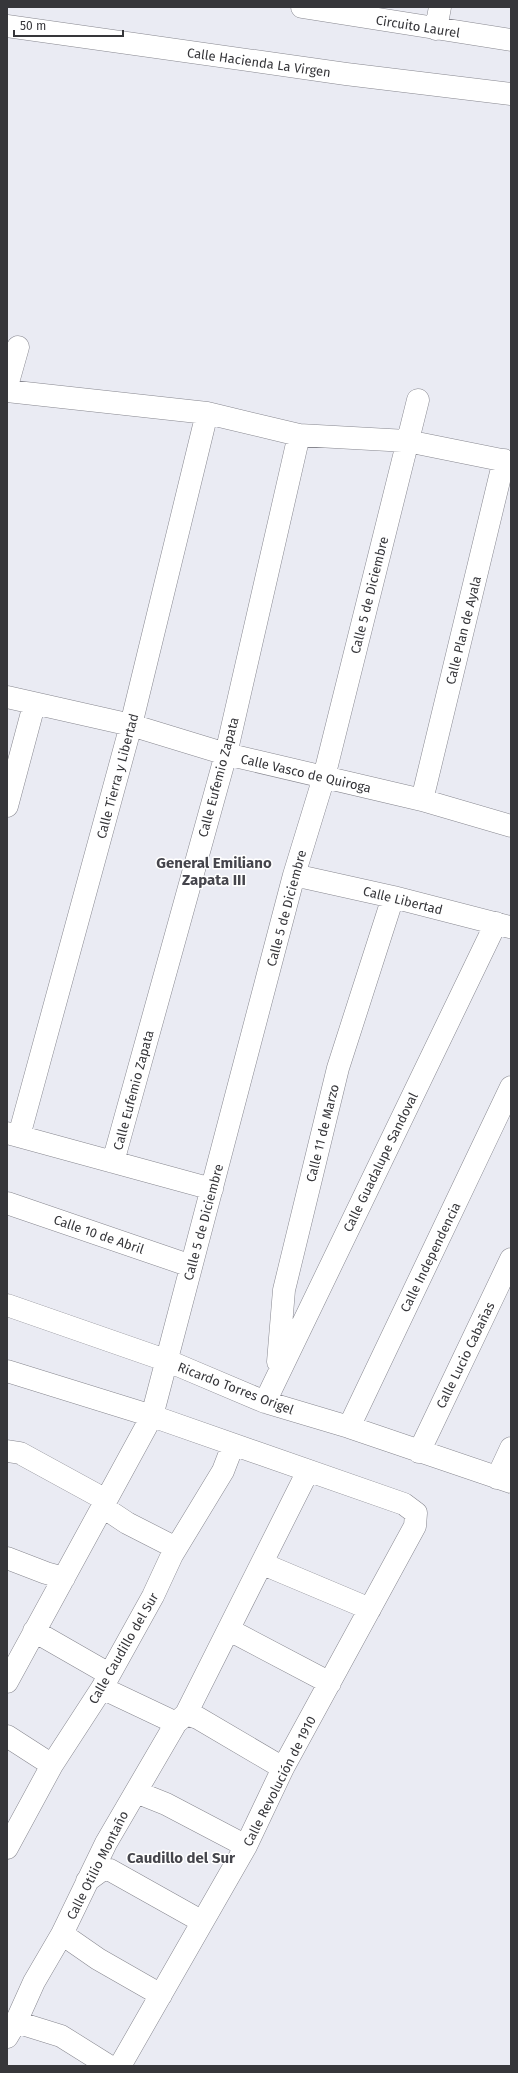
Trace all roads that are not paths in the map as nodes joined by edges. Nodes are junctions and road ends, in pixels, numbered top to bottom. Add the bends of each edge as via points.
1 (302, 7) edge
2 (440, 7) edge
3 (361, 12) edge
4 (7, 26) edge
5 (436, 29) junction
6 (511, 40) edge
7 (511, 94) edge
8 (18, 347) dead end
9 (7, 386) edge
10 (7, 391) edge
11 (418, 400) dead end
12 (207, 413) junction
13 (299, 435) junction
14 (407, 442) junction
15 (508, 461) edge
16 (7, 697) edge
17 (34, 705) junction
18 (131, 725) junction
19 (226, 754) junction
20 (324, 777) junction
21 (422, 800) junction
22 (7, 806) edge
23 (511, 826) edge
24 (294, 875) junction
25 (393, 897) junction
26 (504, 925) edge
27 (509, 1094) edge
28 (13, 1135) edge
29 (113, 1162) junction
30 (212, 1189) junction
31 (7, 1203) edge
32 (511, 1259) edge
33 (191, 1266) junction
34 (7, 1306) edge
35 (168, 1361) junction
36 (7, 1371) edge
37 (277, 1375) junction
38 (265, 1402) junction
39 (152, 1416) junction
40 (349, 1427) junction
41 (233, 1445) junction
42 (511, 1448) edge
43 (7, 1451) edge
44 (418, 1452) junction
45 (308, 1471) junction
46 (504, 1480) edge
47 (105, 1504) junction
48 (176, 1548) junction
49 (7, 1558) edge
50 (263, 1564) junction
51 (64, 1578) junction
52 (370, 1609) junction
53 (34, 1631) junction
54 (227, 1634) junction
55 (13, 1658) edge
56 (105, 1681) junction
57 (7, 1682) edge
58 (330, 1683) junction
59 (181, 1718) junction
60 (7, 1736) edge
61 (52, 1765) junction
62 (283, 1768) junction
63 (136, 1792) junction
64 (246, 1846) junction
65 (7, 1848) edge
66 (87, 1881) junction
67 (201, 1921) junction
68 (62, 1934) junction
69 (161, 1995) junction
70 (12, 2030) edge
71 (109, 2066) edge
72 (120, 2066) edge

1 - 3 street, Circuito Laurel
2 - 5 street
3 - 5 street, Circuito Laurel
4 - 7 street, Calle Hacienda La Virgen via 346,74
5 - 6 street, Circuito Laurel
8 - 9 street
10 - 12 street
11 - 14 street, Calle 5 de Diciembre
12 - 13 street
12 - 18 street, Calle Tierra y Libertad
13 - 14 street
13 - 19 street, Calle Eufemio Zapata
14 - 15 street
14 - 20 street, Calle 5 de Diciembre
15 - 21 street, Calle Plan de Ayala
16 - 17 street, Calle Vasco de Quiroga
17 - 18 street, Calle Vasco de Quiroga
17 - 22 street
18 - 19 street, Calle Vasco de Quiroga
18 - 28 street, Calle Tierra y Libertad
19 - 20 street, Calle Vasco de Quiroga
19 - 29 street, Calle Eufemio Zapata
20 - 21 street, Calle Vasco de Quiroga
20 - 24 street, Calle 5 de Diciembre
21 - 23 street, Calle Vasco de Quiroga
24 - 25 street, Calle Libertad
24 - 30 street, Calle 5 de Diciembre
25 - 26 street, Calle Libertad
25 - 37 street, Calle 11 de Marzo via 338,1068 284,1290
26 - 37 street, Calle Guadalupe Sandoval
27 - 40 street, Calle Independencia
28 - 29 street
29 - 30 street
30 - 33 street, Calle 5 de Diciembre
31 - 33 street, Calle 10 de Abril
32 - 44 street, Calle Lucio Cabañas
33 - 35 street, Calle 5 de Diciembre
34 - 35 street, Ricardo Torres Origel
35 - 38 street, Ricardo Torres Origel
35 - 39 street, Calle 5 de Diciembre
36 - 39 street
37 - 38 street, Calle Guadalupe Sandoval
38 - 40 street, Ricardo Torres Origel
39 - 41 street
39 - 47 street, Calle 5 de Diciembre
40 - 44 street, Ricardo Torres Origel
41 - 45 street
41 - 48 street, Calle Caudillo del Sur via 222,1471
42 - 46 street
43 - 47 street via 20,1453
44 - 46 street, Ricardo Torres Origel
45 - 50 street, Calle Otilio Montaño
45 - 52 street, Calle Revolución de 1910 via 404,1504 416,1513 415,1526
47 - 48 street via 127,1523
47 - 51 street, Calle 5 de Diciembre
48 - 56 street, Calle Caudillo del Sur via 153,1596
49 - 51 street
50 - 52 street
50 - 54 street, Calle Otilio Montaño
51 - 53 street, Calle 5 de Diciembre
52 - 58 street, Calle Revolución de 1910
53 - 55 street, Calle 5 de Diciembre
53 - 56 street
54 - 58 street via 237,1634
54 - 59 street, Calle Otilio Montaño
55 - 57 street, Calle 5 de Diciembre
56 - 59 street
56 - 61 street, Calle Caudillo del Sur
58 - 62 street, Calle Revolución de 1910
59 - 62 street via 198,1718
59 - 63 street, Calle Otilio Montaño
60 - 61 street
61 - 65 street, Calle Caudillo del Sur
62 - 64 street, Calle Revolución de 1910
63 - 64 street via 166,1804
63 - 66 street, Calle Otilio Montaño
64 - 67 street, Calle Revolución de 1910
66 - 67 street via 102,1870 110,1870
66 - 68 street, Calle Otilio Montaño
67 - 69 street, Calle Revolución de 1910
68 - 69 street via 98,1959
68 - 70 street, Calle Otilio Montaño via 34,1982
69 - 72 street, Calle Revolución de 1910
70 - 71 street via 61,2036

